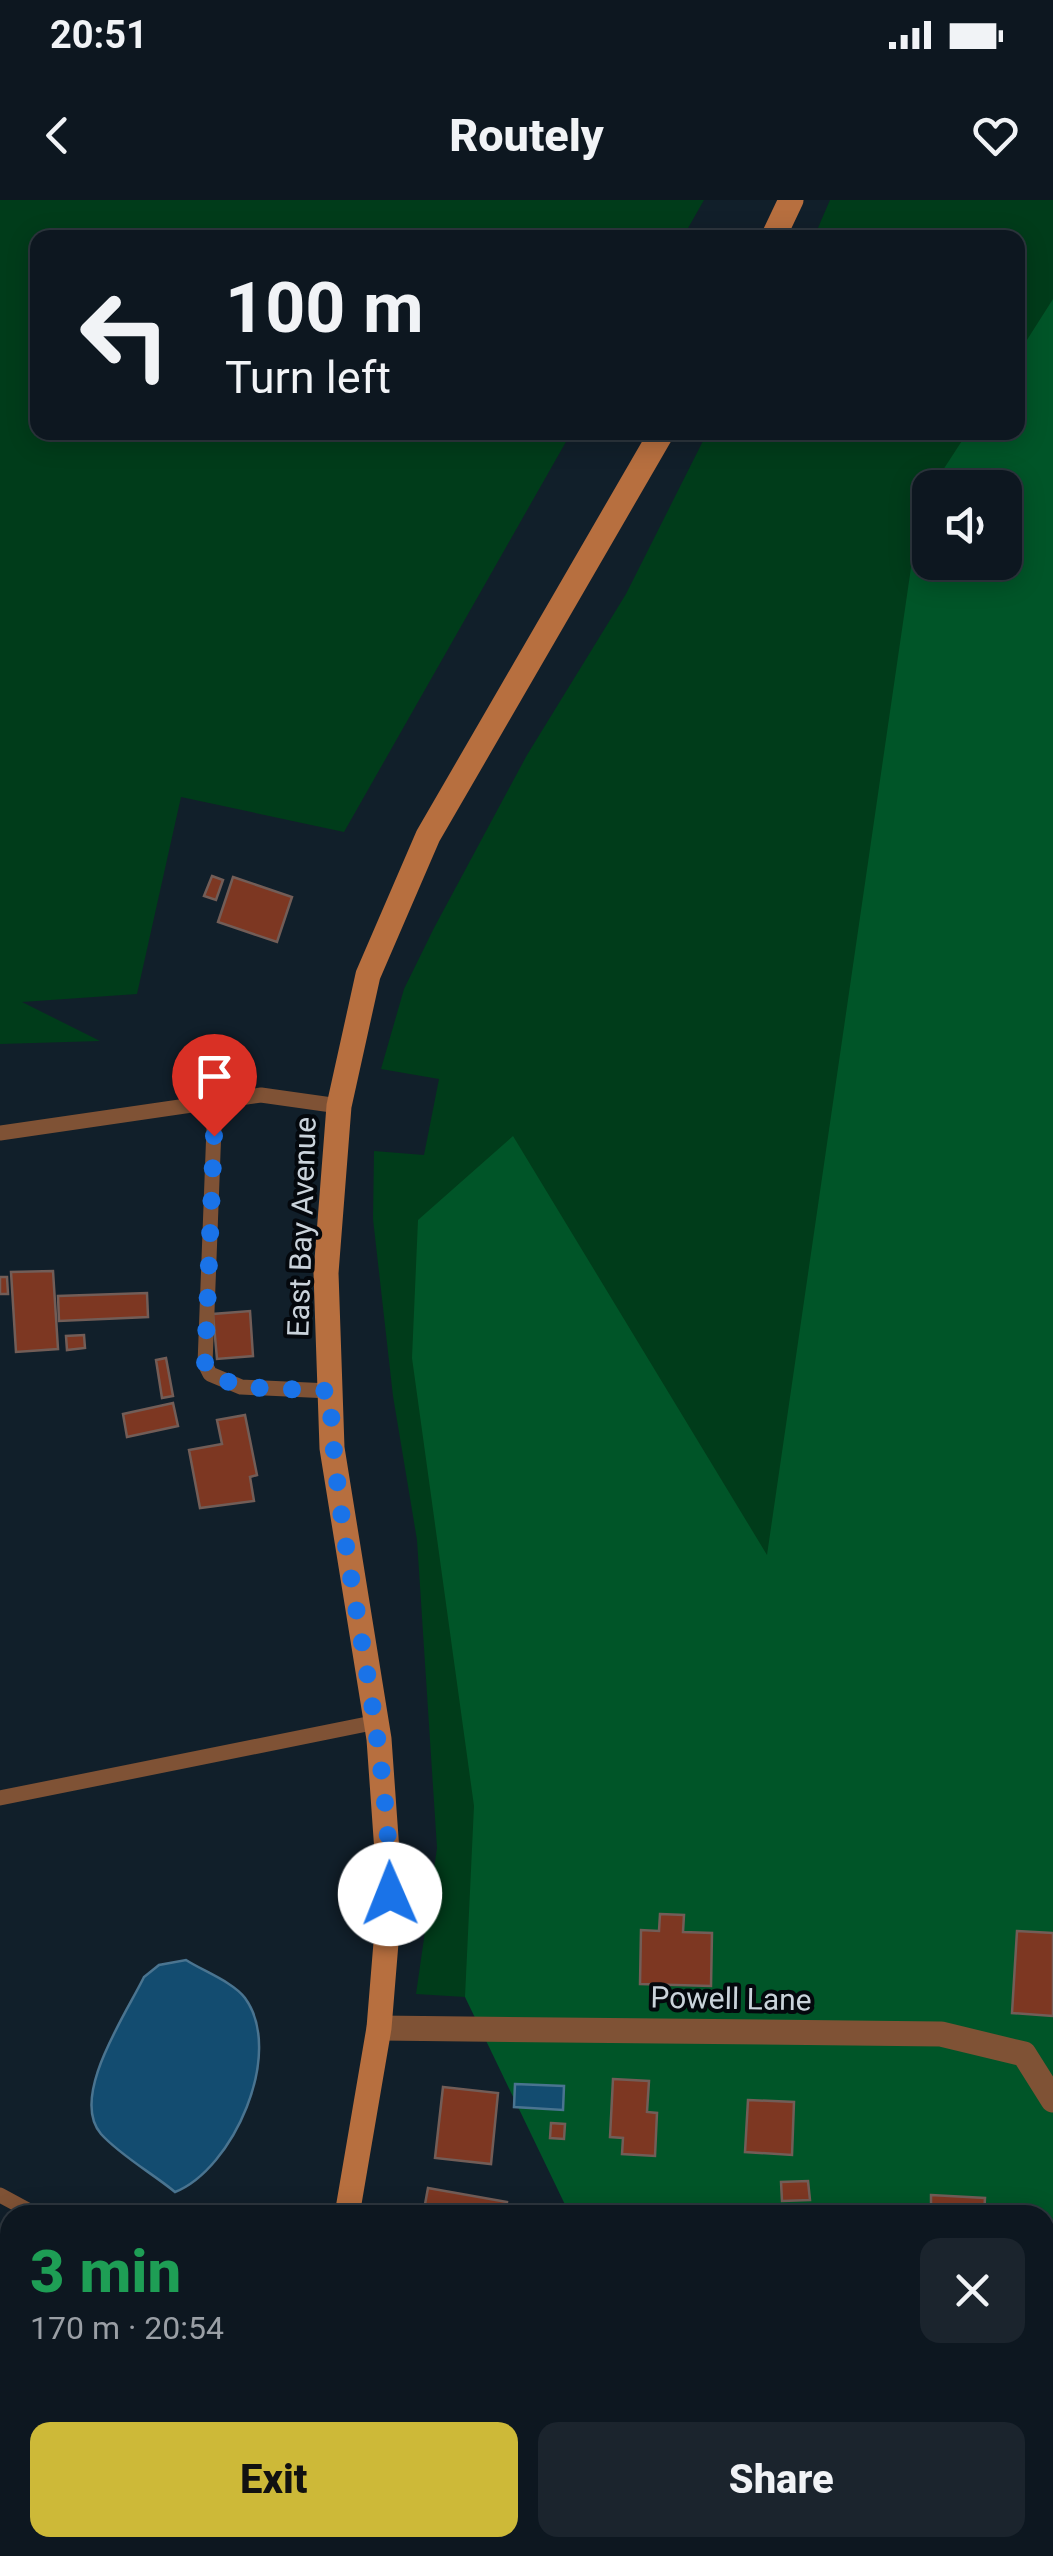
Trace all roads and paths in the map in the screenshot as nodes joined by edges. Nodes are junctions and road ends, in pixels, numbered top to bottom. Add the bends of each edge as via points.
1 (792, 200) edge
2 (777, 230) edge
3 (657, 440) edge
4 (215, 1101) junction
5 (339, 1106) junction
6 (0, 1133) edge
7 (330, 1391) junction
8 (376, 1722) junction
9 (0, 1798) edge
10 (379, 2028) junction
11 (1053, 2100) edge
12 (349, 2205) edge

1 - 2 street
3 - 5 street, East Bay Avenue via 428,836 368,975
4 - 5 lane via 286,1095
4 - 6 lane
4 - 7 lane via 205,1364 210,1374 241,1387
5 - 7 street, East Bay Avenue via 326,1274
7 - 8 street, East Bay Avenue via 332,1448
8 - 9 lane
8 - 10 street, East Bay Avenue via 390,1894
10 - 11 street, Powell Lane via 941,2034 1024,2054
10 - 12 street, East Bay Avenue

